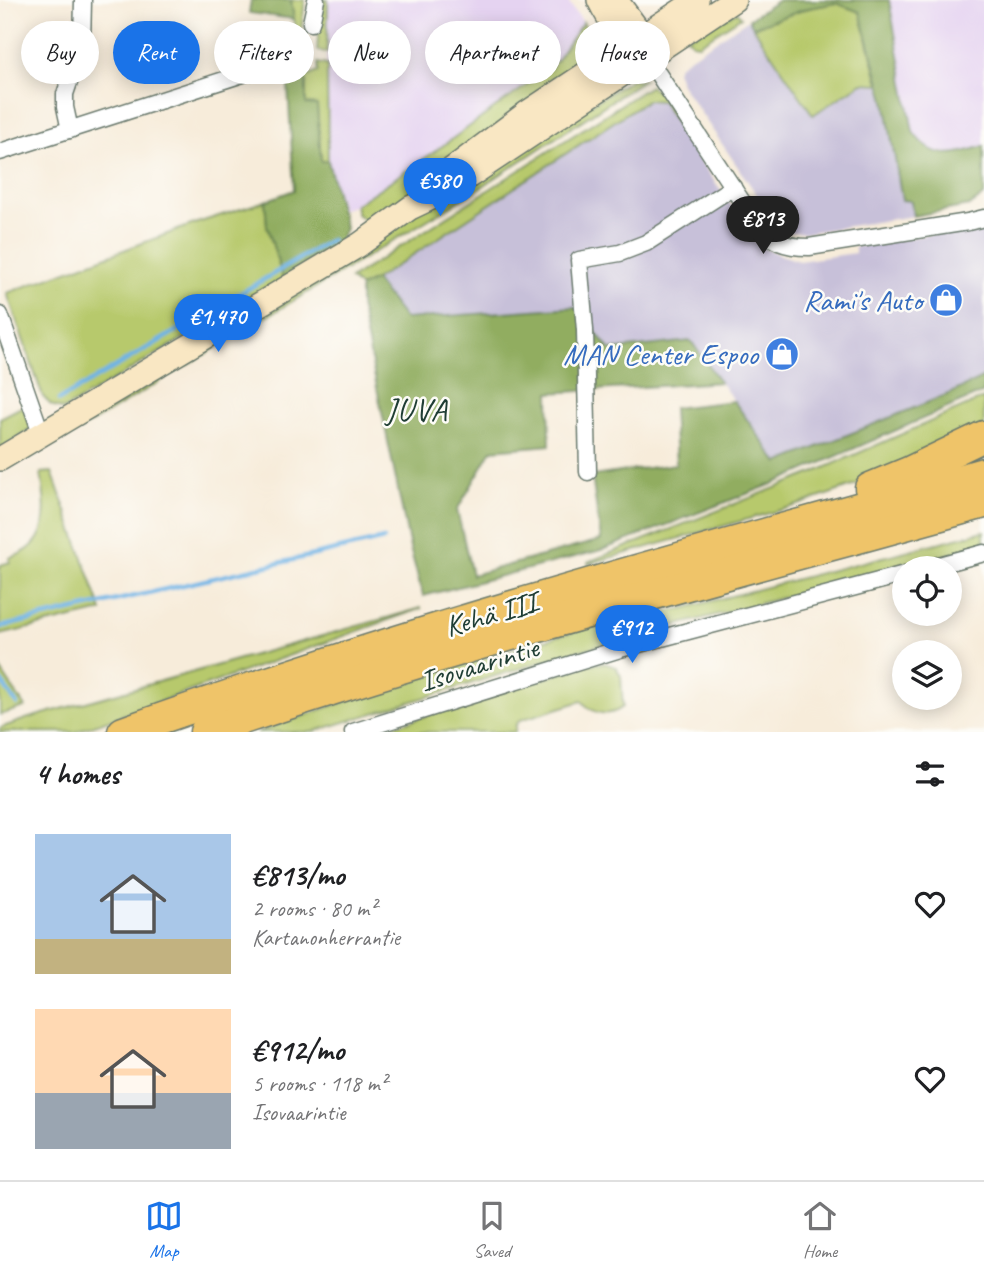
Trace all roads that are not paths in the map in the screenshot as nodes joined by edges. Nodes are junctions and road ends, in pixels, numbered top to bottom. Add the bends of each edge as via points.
1 (83, 0) edge
2 (316, 0) edge
3 (599, 0) edge
4 (616, 0) edge
5 (697, 0) edge
6 (734, 0) edge
7 (311, 21) edge
8 (613, 21) edge
9 (627, 21) edge
10 (670, 22) edge
11 (670, 31) edge
12 (214, 83) edge
13 (590, 84) edge
14 (665, 84) edge
15 (70, 130) junction
16 (0, 152) edge
17 (733, 187) junction
18 (984, 218) edge
19 (0, 315) edge
20 (41, 433) junction
21 (984, 436) edge
22 (0, 459) edge
23 (588, 472) dead end
24 (984, 473) edge
25 (984, 503) edge
26 (984, 520) edge
27 (785, 529) junction
28 (842, 542) junction
29 (984, 553) edge
30 (962, 559) edge
31 (892, 577) edge
32 (123, 732) edge
33 (205, 732) edge
34 (353, 732) edge

1 - 15 street via 82,45 65,94
2 - 7 street
3 - 8 main road
4 - 9 main road
5 - 10 main road
6 - 11 main road
12 - 15 street
13 - 20 main road via 450,189 410,208 359,245
14 - 17 street
15 - 16 street
17 - 18 street via 762,232 784,245 821,246
17 - 23 street via 646,243 579,260
19 - 20 street
20 - 22 main road
21 - 27 highway via 821,506
24 - 27 highway, Kehä III
25 - 28 highway, Kehä III
26 - 28 highway via 916,536
27 - 32 highway, Kehä III via 263,682
28 - 33 highway, Kehä III via 484,642
29 - 30 street
31 - 34 street, Isovaarintie via 620,649

